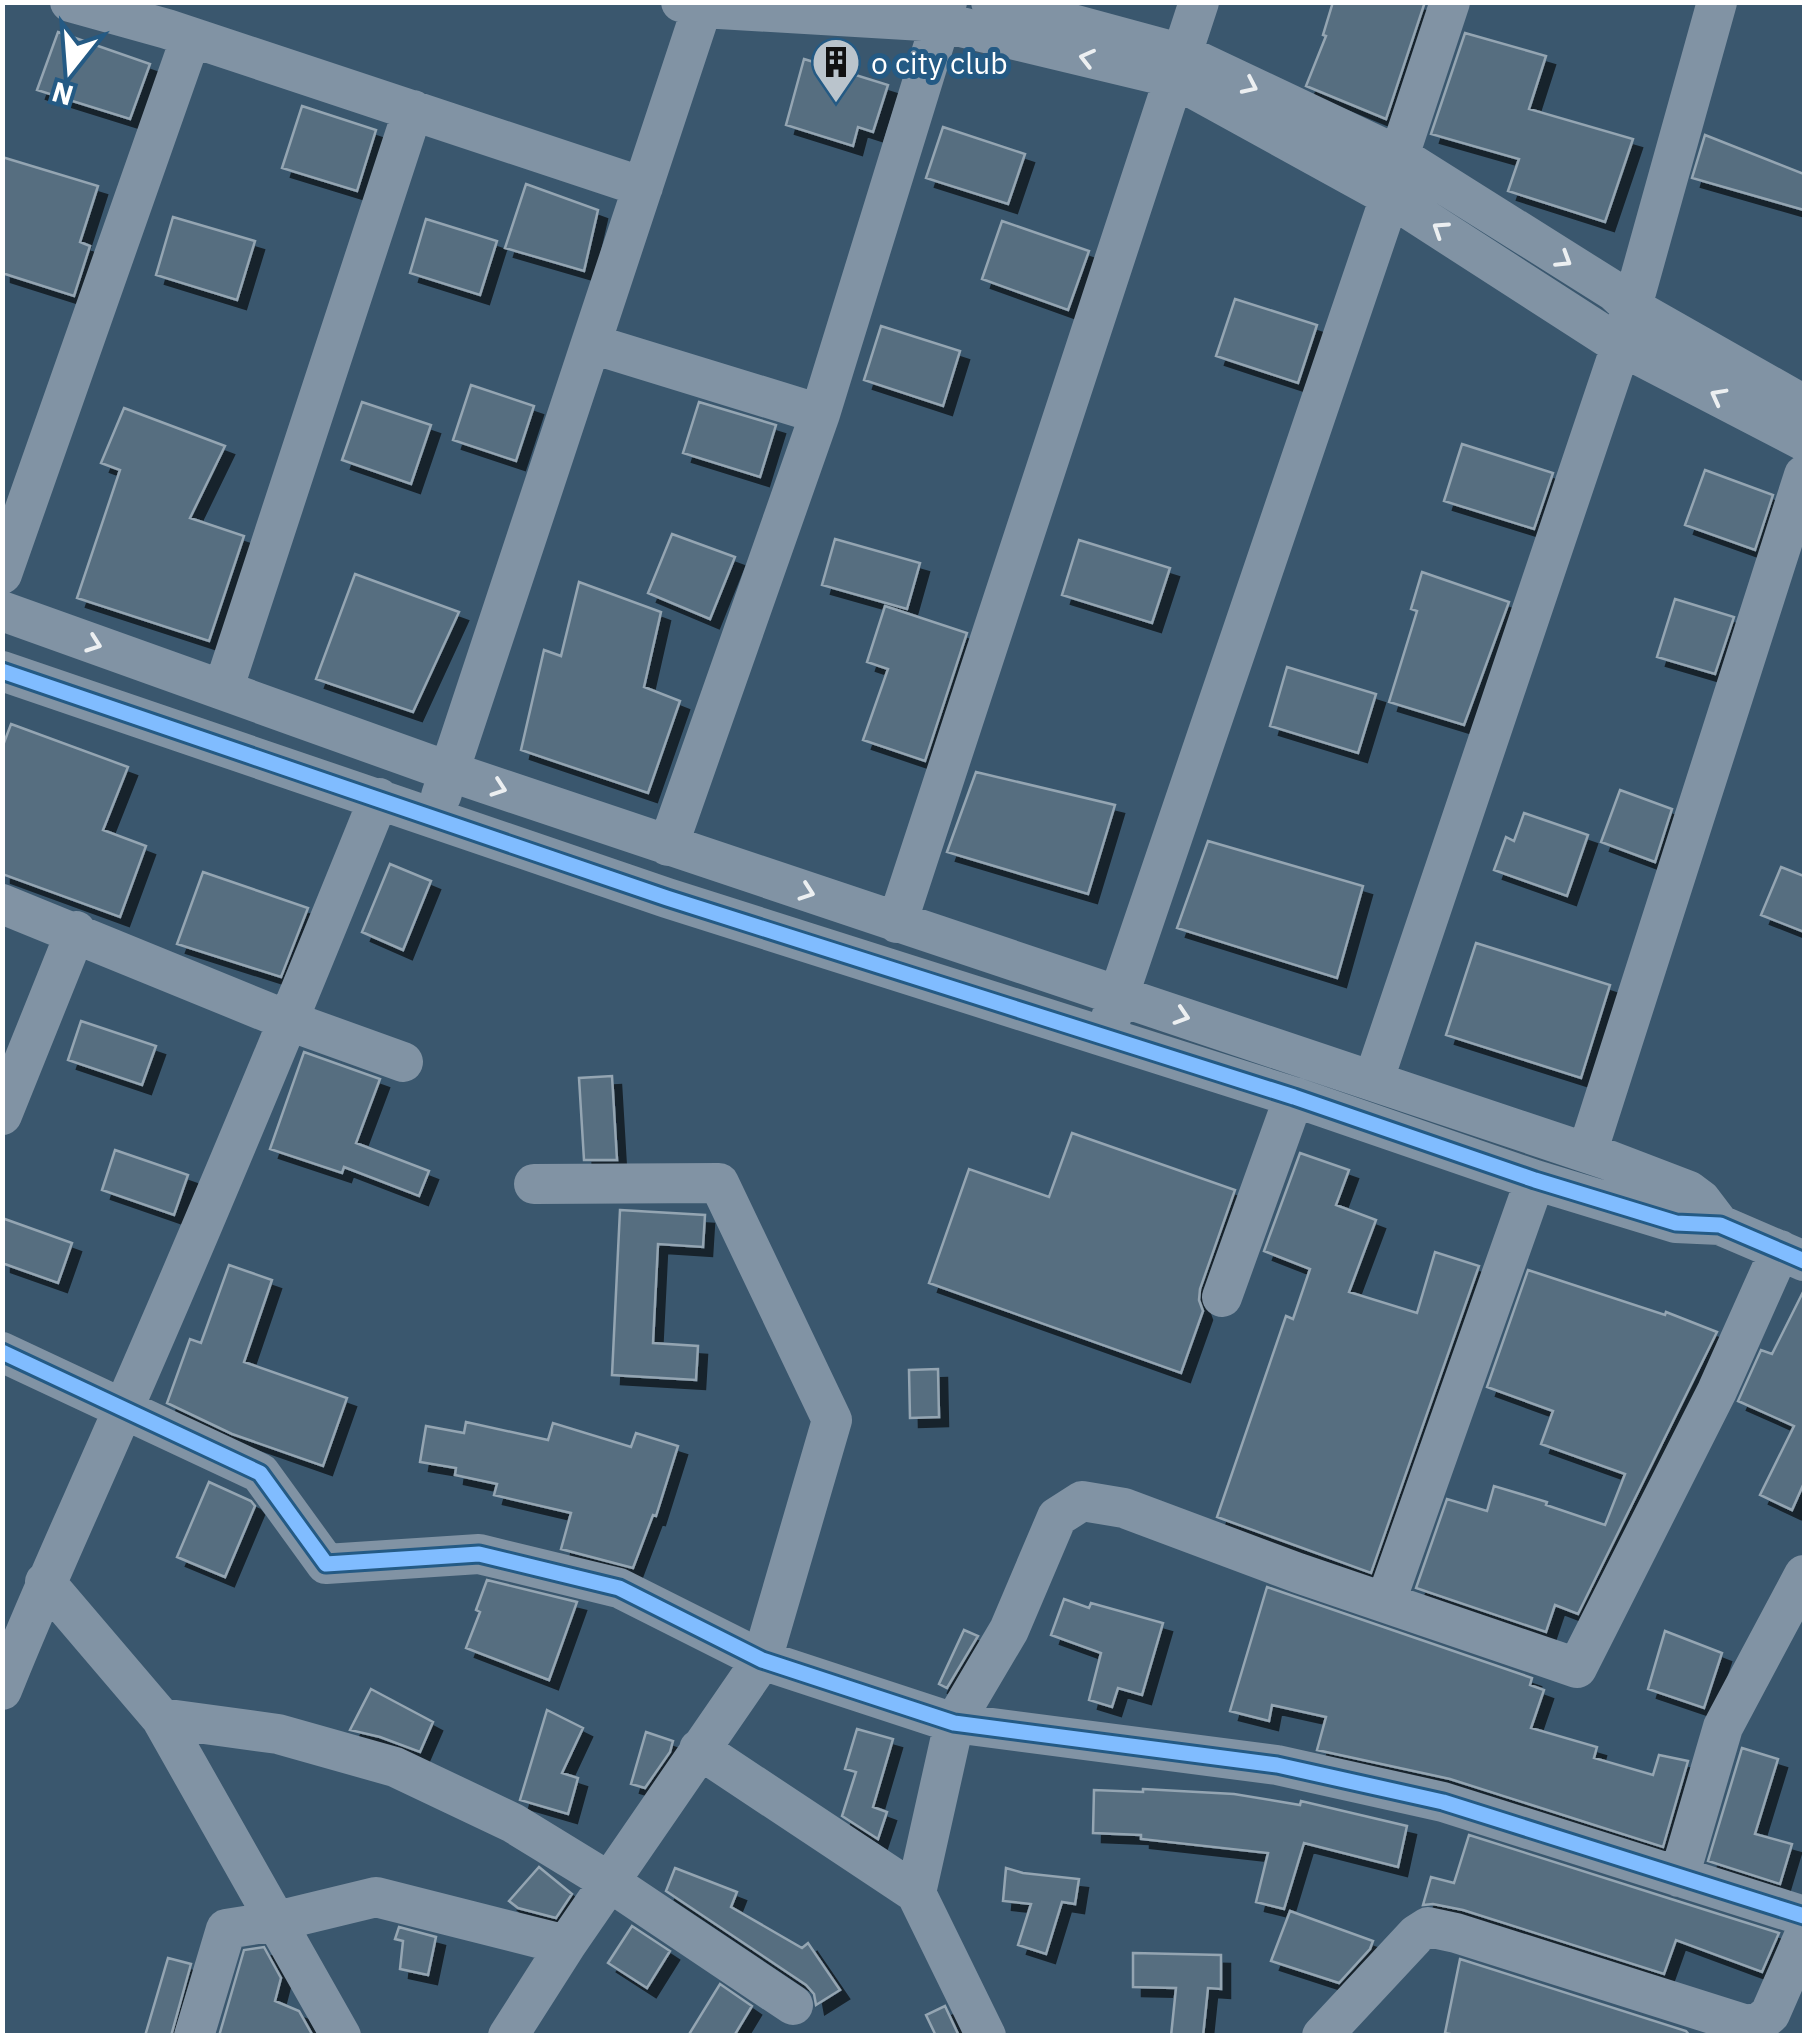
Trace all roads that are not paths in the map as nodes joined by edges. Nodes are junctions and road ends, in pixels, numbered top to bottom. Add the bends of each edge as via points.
1 (70, 2) edge
2 (991, 2) edge
3 (1199, 2) edge
4 (1450, 2) edge
5 (1717, 2) edge
6 (690, 4) edge
7 (929, 12) edge
8 (180, 33) junction
9 (1166, 63) junction
10 (403, 107) junction
11 (1389, 152) junction
12 (631, 182) junction
13 (1380, 192) junction
14 (1617, 319) junction
15 (592, 344) junction
16 (1804, 405) edge
17 (808, 410) junction
18 (1804, 441) edge
19 (1804, 475) edge
20 (2, 524) edge
21 (1804, 564) edge
22 (2, 574) edge
23 (2, 611) edge
24 (2, 671) edge
25 (214, 687) junction
26 (438, 767) junction
27 (408, 808) junction
28 (656, 842) junction
29 (2, 904) edge
30 (890, 921) junction
31 (76, 932) junction
32 (1110, 993) junction
33 (289, 1021) junction
34 (1094, 1035) junction
35 (403, 1062) dead end
36 (1362, 1075) junction
37 (1294, 1097) junction
38 (2, 1115) edge
39 (1598, 1156) junction
40 (1535, 1180) junction
41 (534, 1184) dead end
42 (1720, 1225) junction
43 (1792, 1256) edge
44 (1222, 1296) dead end
45 (2, 1352) edge
46 (124, 1407) junction
47 (1804, 1574) edge
48 (45, 1582) junction
49 (1386, 1601) junction
50 (762, 1660) junction
51 (2, 1690) edge
52 (161, 1718) junction
53 (954, 1722) junction
54 (699, 1749) junction
55 (249, 1870) junction
56 (1680, 1877) junction
57 (612, 1882) junction
58 (916, 1893) junction
59 (1804, 1916) edge
60 (277, 1921) junction
61 (226, 1929) junction
62 (1804, 1936) edge
63 (566, 1945) junction
64 (793, 2005) dead end
65 (194, 2036) edge
66 (341, 2036) edge
67 (508, 2036) edge
68 (986, 2036) edge
69 (1322, 2036) edge

1 - 8 street
2 - 9 street
3 - 9 street
4 - 11 street
5 - 14 street
6 - 7 street
6 - 12 street
9 -> 7 street
7 - 17 street
8 - 10 street
8 - 20 street
8 - 22 street
9 -> 11 street
9 - 13 street
9 - 30 street
10 - 12 street
10 - 25 street
11 - 13 street
11 -> 14 street
12 - 15 street
12 - 26 street via 490,583
14 -> 13 street
13 - 32 street
14 - 16 street
18 -> 14 street
14 - 36 street
15 - 17 street
15 - 26 street
17 - 28 street
19 - 39 street
21 - 39 street
23 -> 25 street
24 - 27 street
25 - 26 street
26 - 27 street
26 -> 28 street
27 - 33 street
27 - 34 street
28 -> 30 street
29 - 31 street
30 - 32 street
31 - 33 street
31 - 38 street
32 - 34 street
32 -> 36 street
33 - 35 street
33 - 46 street
34 - 37 street
36 - 39 street
37 - 40 street
37 - 44 street
39 - 42 street via 1689,1191
40 - 42 street via 1676,1223
40 - 49 street
41 - 50 street via 719,1183 832,1420
42 - 43 street
43 - 49 street via 1577,1668
45 - 46 street
46 - 48 street
46 - 50 street via 260,1473 326,1564 479,1554 620,1588
47 - 56 street via 1723,1727
48 - 51 street
48 - 52 street
49 - 53 street via 1124,1508 1082,1502 1057,1517 1009,1630
50 - 53 street
50 - 54 street
52 - 55 street
52 - 57 street via 278,1734 396,1768 513,1822
53 - 56 street via 1277,1765 1444,1802
53 - 58 street
54 - 57 street
54 - 58 street
55 - 60 street
55 - 61 street
56 - 59 street
57 - 63 street
57 - 64 street
58 - 68 street
60 - 61 street
60 - 63 street via 376,1897
60 - 66 street
61 - 65 street
62 - 69 street via 1770,2014 1746,2025 1428,1928
63 - 67 street

